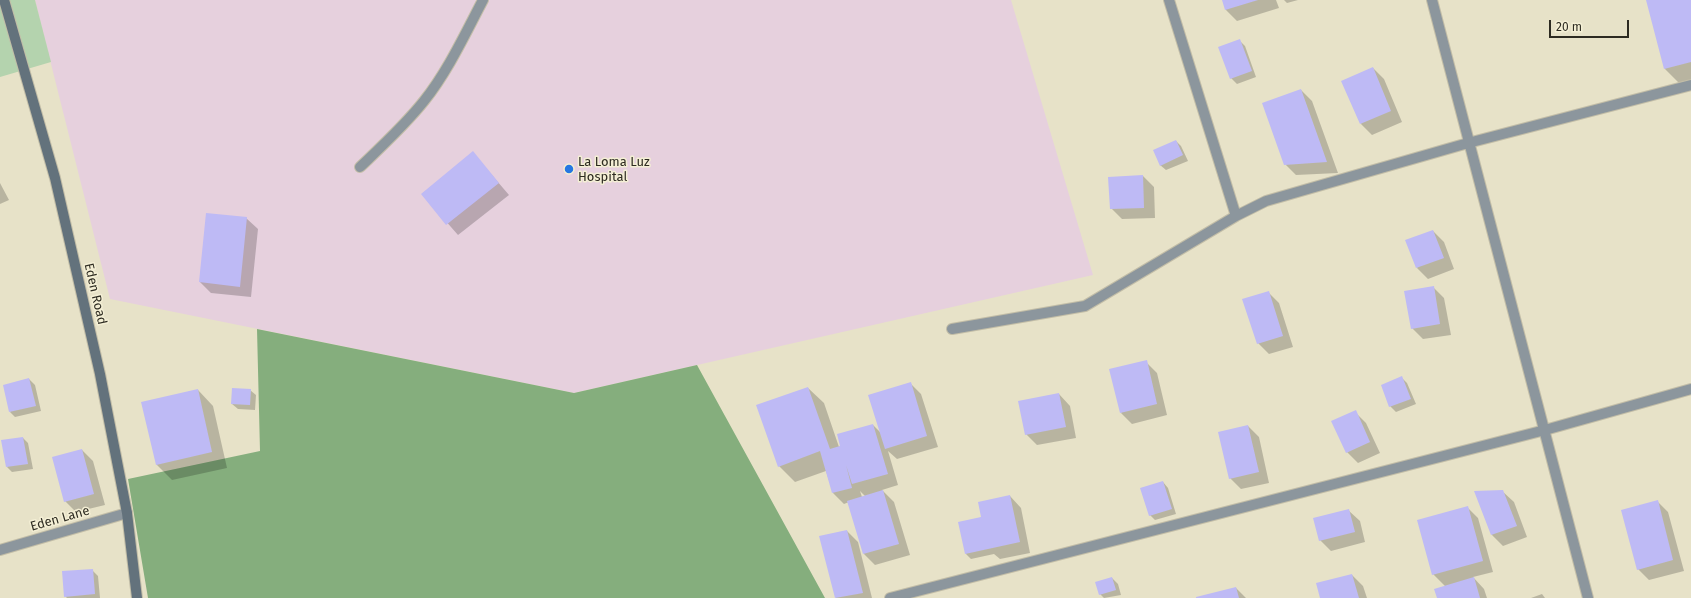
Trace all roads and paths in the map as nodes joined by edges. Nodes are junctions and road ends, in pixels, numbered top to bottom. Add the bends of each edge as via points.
1 (4, 0) edge
2 (483, 0) edge
3 (1169, 0) edge
4 (1432, 0) edge
5 (1691, 85) edge
6 (1468, 143) junction
7 (360, 167) dead end
8 (1236, 216) junction
9 (952, 329) dead end
10 (1691, 389) edge
11 (1545, 430) junction
12 (127, 513) junction
13 (0, 550) edge
14 (137, 598) edge
15 (890, 598) edge
16 (1588, 598) edge

1 - 12 street, Eden Road via 55,178 100,374
2 - 7 street via 456,52 425,100
3 - 8 street
4 - 6 street
5 - 6 street
6 - 8 street via 1266,201
6 - 11 street
8 - 9 street via 1085,306
10 - 11 street
11 - 15 street
11 - 16 street
12 - 13 street, Eden Lane
12 - 14 street, Eden Road

